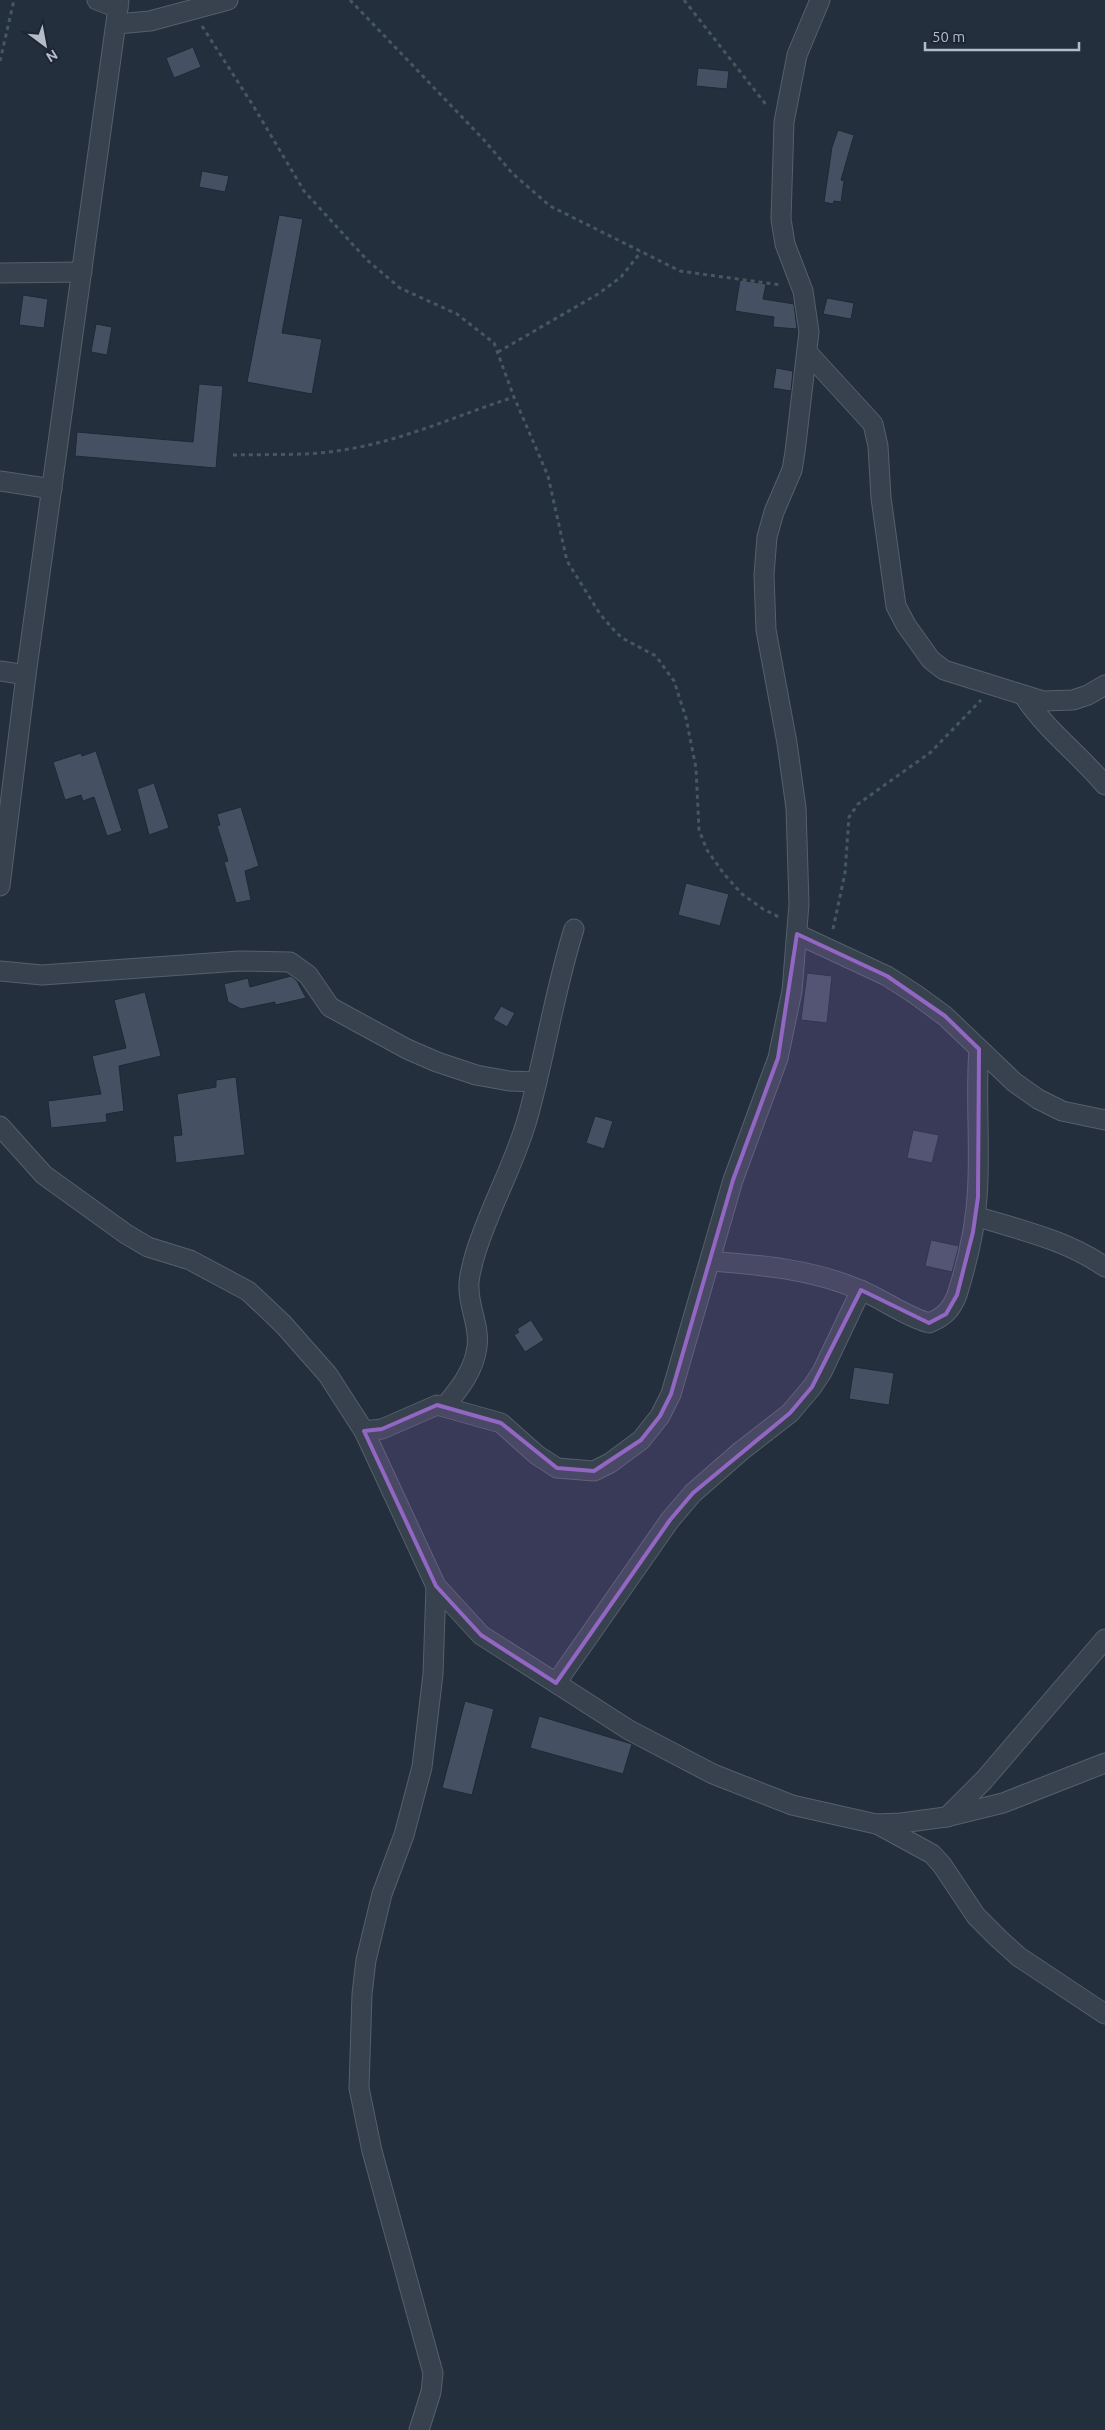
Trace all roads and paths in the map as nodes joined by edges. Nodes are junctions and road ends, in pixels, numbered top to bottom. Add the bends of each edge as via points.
1 (14, 0) edge
2 (97, 0) edge
3 (228, 0) edge
4 (350, 0) edge
5 (684, 0) edge
6 (820, 0) edge
7 (118, 10) edge
8 (192, 10) junction
9 (0, 61) edge
10 (784, 122) junction
11 (641, 252) junction
12 (82, 272) junction
13 (0, 273) edge
14 (801, 287) junction
15 (498, 352) junction
16 (807, 352) junction
17 (514, 398) junction
18 (234, 455) dead end
19 (0, 481) edge
20 (52, 489) junction
21 (0, 671) edge
22 (26, 675) junction
23 (994, 684) junction
24 (1105, 685) edge
25 (1024, 696) junction
26 (1105, 785) edge
27 (0, 886) edge
28 (574, 929) dead end
29 (798, 929) junction
30 (829, 948) junction
31 (0, 971) edge
32 (979, 1048) junction
33 (537, 1082) junction
34 (1105, 1120) edge
35 (0, 1126) edge
36 (975, 1216) junction
37 (710, 1260) junction
38 (1105, 1267) edge
39 (860, 1290) junction
40 (445, 1406) junction
41 (364, 1432) junction
42 (436, 1586) junction
43 (1105, 1639) edge
44 (556, 1683) junction
45 (1105, 1763) edge
46 (946, 1817) junction
47 (876, 1824) junction
48 (1105, 2014) edge
49 (419, 2430) edge

1 - 9 path
2 - 7 street
3 - 8 street
4 - 11 path via 530,191 550,206
5 - 10 path via 760,98
6 - 10 street via 797,55
7 - 8 street via 150,21
7 - 12 street
8 - 15 path via 304,191 367,260 400,288 457,314 494,343
10 - 14 street via 781,219 785,244
11 - 14 path via 680,271
11 - 15 path via 621,277 598,294
12 - 13 street
12 - 20 street
14 - 16 street via 808,332
15 - 17 path
16 - 23 street via 873,424 892,587 898,612 937,666
16 - 29 street via 792,470 767,537 764,575 766,630 796,808
17 - 18 path via 437,426 336,451
17 - 29 path via 548,476 567,561 612,628 622,638 656,656 674,681 686,718 696,768 699,830 707,850 742,894
19 - 20 street
20 - 22 street
21 - 22 street
22 - 27 street
23 - 25 street
23 - 30 path via 972,712 931,752 853,810 849,817 845,873
24 - 25 street via 1088,695 1064,702
25 - 26 street via 1046,725 1085,760
28 - 33 street via 559,977
29 - 30 street
29 - 37 street via 792,992 778,1058 739,1163
30 - 32 street via 887,976 945,1016
31 - 33 street via 42,975 239,961 290,962 308,975 330,1007 407,1049 476,1075
32 - 34 street via 1014,1082 1038,1099 1062,1112
32 - 36 street via 976,1112 978,1197
33 - 40 street via 514,1159 485,1225 474,1260 468,1287 476,1329 477,1347 473,1364
35 - 41 street via 44,1175 126,1234 148,1247 190,1260 248,1291 283,1324 328,1375
36 - 38 street via 1077,1250
36 - 39 street via 963,1275 953,1304 940,1319 929,1323 923,1321
37 - 39 street via 764,1265 810,1274
37 - 40 street via 684,1351 660,1416 641,1440 594,1471 557,1468 501,1423
39 - 44 street via 812,1387 790,1413 693,1493
40 - 41 street via 438,1405 382,1430
41 - 42 street
42 - 44 street via 481,1635
42 - 49 street via 433,1674 422,1767 404,1835 382,1894 366,1960 360,2080 372,2150 433,2373 431,2392
43 - 46 street via 984,1780
44 - 47 street via 629,1730 713,1774 792,1804
45 - 46 street via 1003,1803
46 - 47 street
47 - 48 street via 932,1854 976,1916 999,1939

